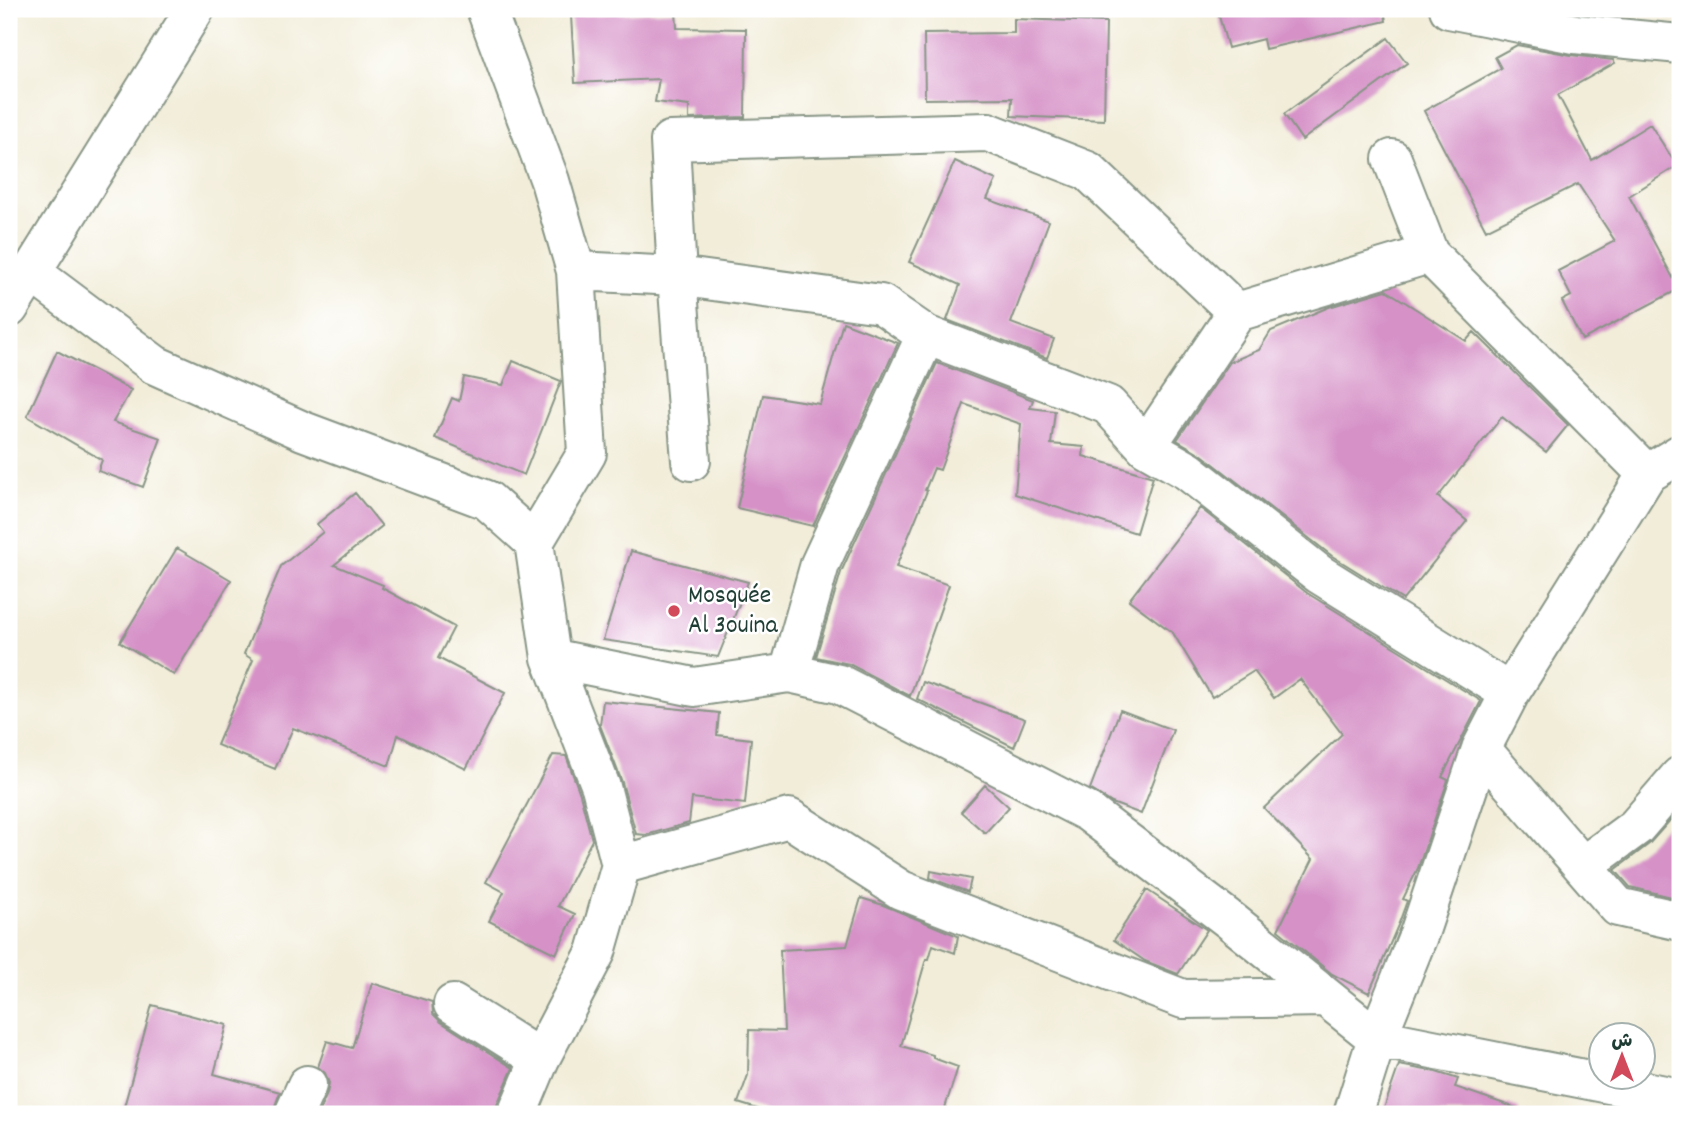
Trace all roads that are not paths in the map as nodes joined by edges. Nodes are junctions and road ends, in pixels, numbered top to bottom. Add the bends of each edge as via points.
1 (195, 9) edge
2 (486, 9) edge
3 (1449, 9) edge
4 (1680, 44) edge
5 (1392, 159) dead end
6 (1429, 254) junction
7 (576, 271) junction
8 (31, 272) junction
9 (677, 276) junction
10 (9, 308) edge
11 (1237, 312) junction
12 (926, 335) junction
13 (1146, 447) junction
14 (1680, 454) edge
15 (691, 461) dead end
16 (1647, 474) junction
17 (534, 542) junction
18 (551, 659) junction
19 (789, 673) junction
20 (1510, 693) junction
21 (1482, 749) junction
22 (1680, 776) edge
23 (621, 865) junction
24 (1584, 865) junction
25 (1680, 921) edge
26 (1325, 997) junction
27 (453, 1004) dead end
28 (1377, 1038) junction
29 (540, 1059) junction
30 (1680, 1098) edge
31 (517, 1114) edge
32 (1353, 1114) edge

1 - 8 street
2 - 7 street via 550,181
3 - 4 street via 1575,34
5 - 6 street
6 - 11 street
6 - 16 street
7 - 9 street
7 - 17 street via 587,453
8 - 10 street
8 - 17 street via 155,365 303,431 487,500
9 - 11 street via 670,142 988,132 1088,171
9 - 12 street via 881,304
9 - 15 street
11 - 13 street
12 - 13 street via 1108,405
12 - 19 street via 820,564
13 - 20 street via 1188,471 1319,575
14 - 16 street
16 - 20 street
17 - 18 street
18 - 19 street via 694,687
18 - 23 street via 601,787
19 - 26 street via 839,684 1088,812
20 - 21 street
21 - 24 street
21 - 28 street via 1420,931
22 - 24 street via 1636,827
23 - 26 street via 789,818 901,890 1184,999
23 - 29 street via 596,952
24 - 25 street via 1618,907
26 - 28 street
27 - 29 street
28 - 30 street
28 - 32 street
29 - 31 street

